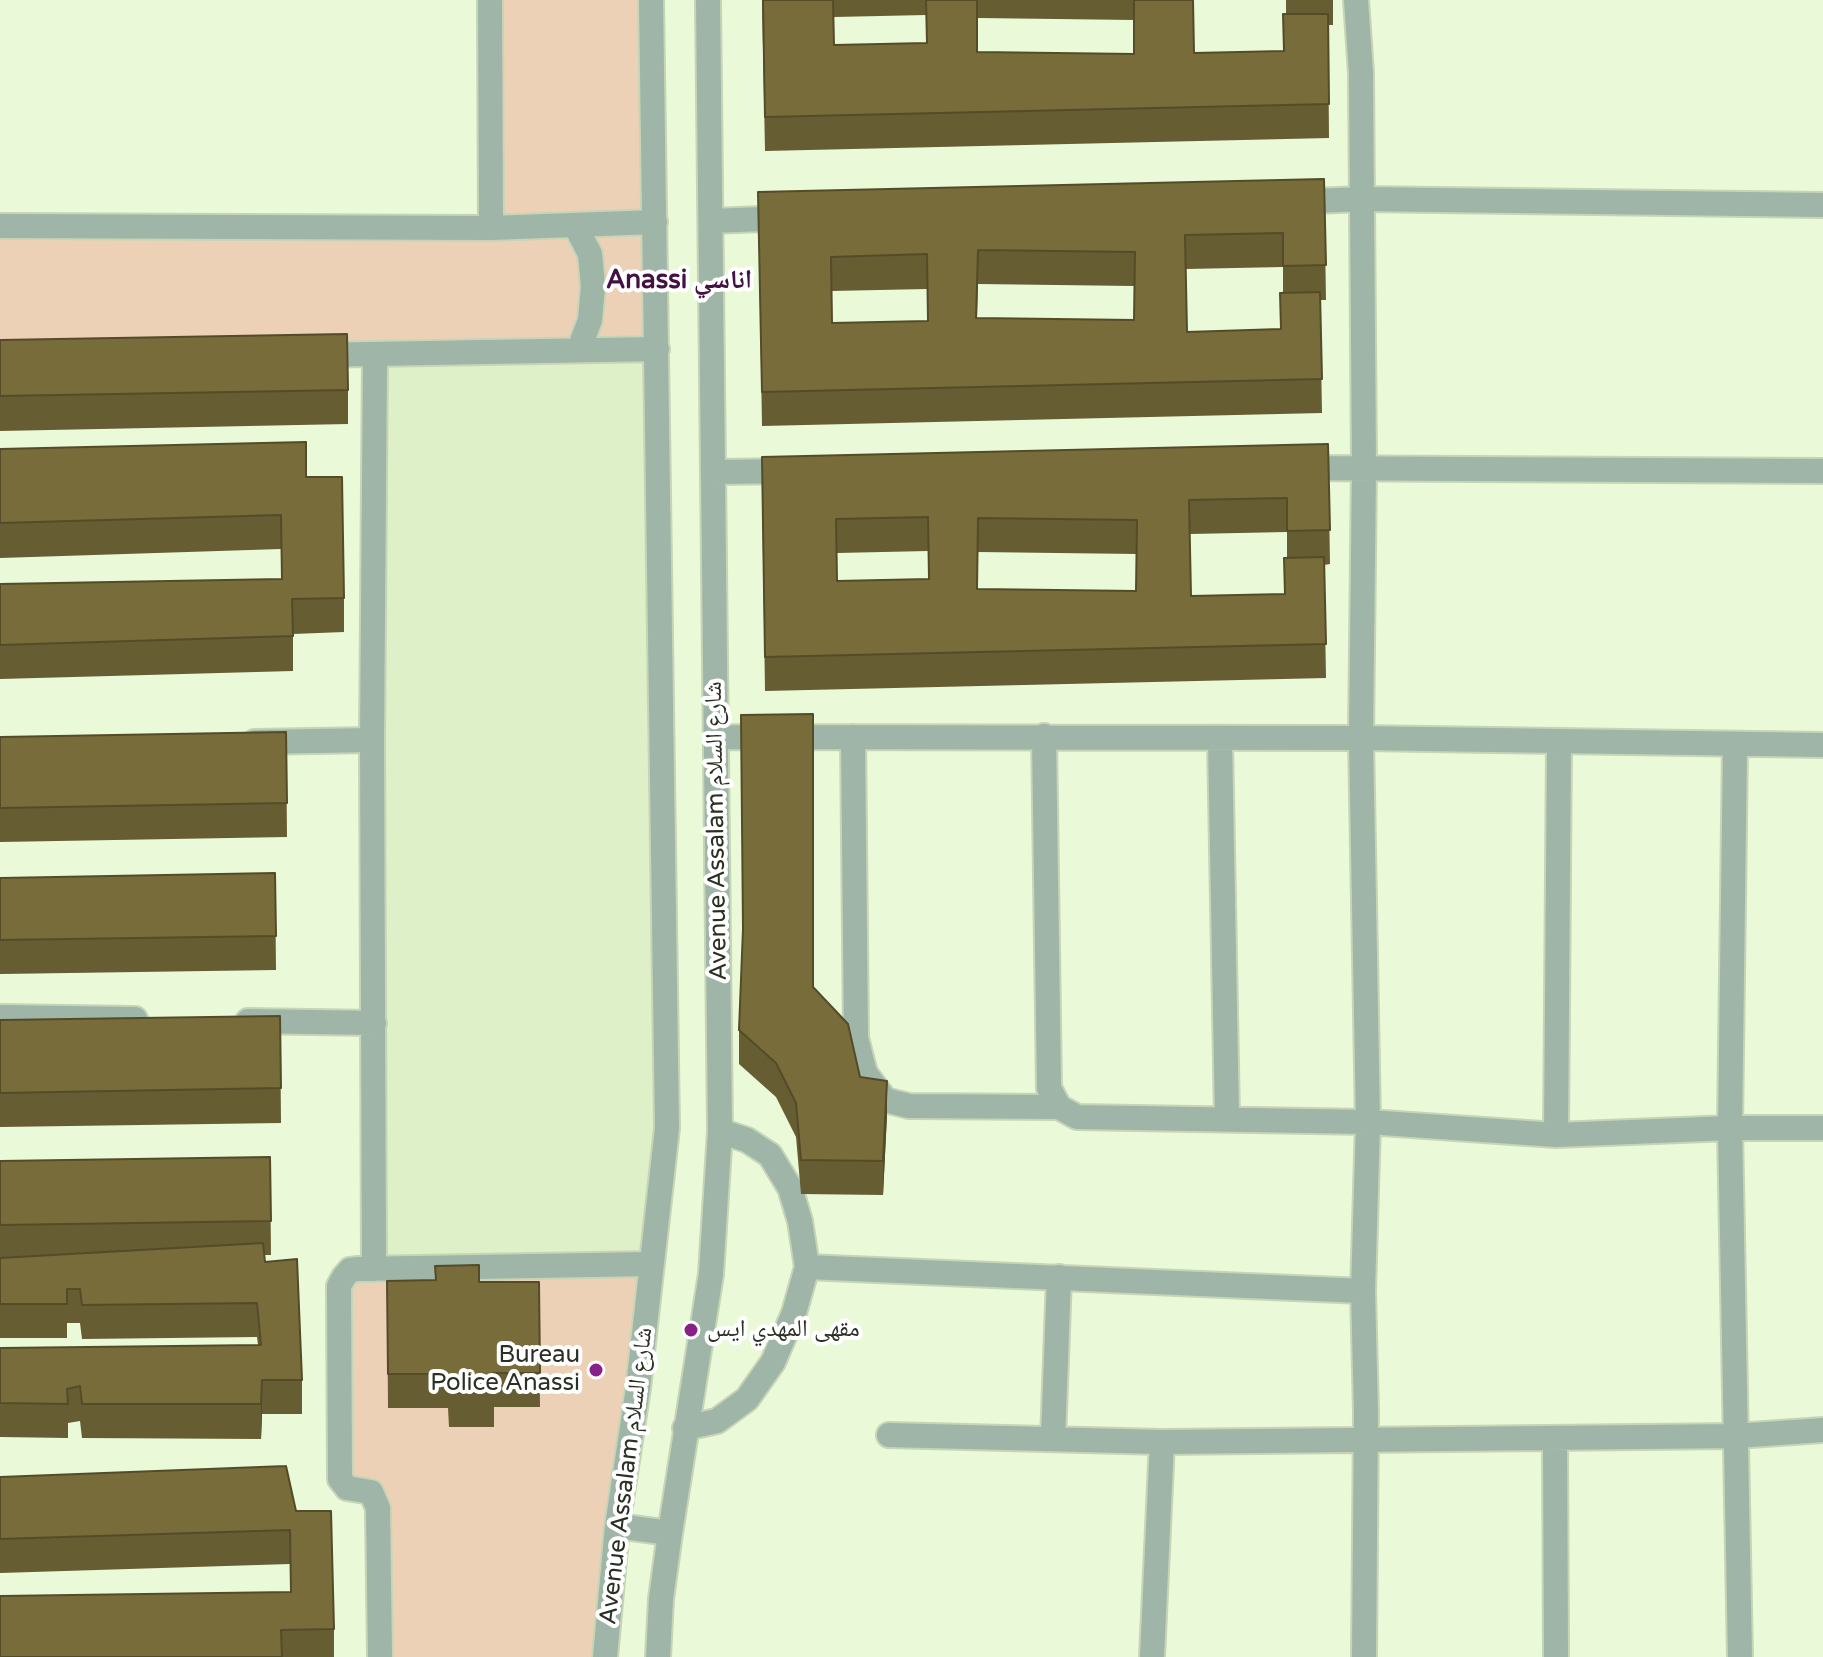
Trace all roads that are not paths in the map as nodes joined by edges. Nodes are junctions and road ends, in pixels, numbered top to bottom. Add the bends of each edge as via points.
1 (490, 0) edge
2 (651, 0) edge
3 (708, 0) edge
4 (1356, 0) edge
5 (1362, 199) junction
6 (1267, 202) edge
7 (1823, 205) edge
8 (806, 217) edge
9 (711, 221) junction
10 (655, 222) junction
11 (575, 225) junction
12 (0, 226) edge
13 (491, 228) junction
14 (579, 349) junction
15 (657, 349) junction
16 (375, 354) junction
17 (297, 356) edge
18 (1364, 467) junction
19 (1270, 468) edge
20 (820, 471) edge
21 (1823, 471) edge
22 (713, 472) junction
23 (1044, 736) junction
24 (717, 737) junction
25 (853, 737) junction
26 (1361, 738) junction
27 (372, 740) junction
28 (1220, 740) junction
29 (233, 742) edge
30 (1559, 743) junction
31 (1735, 745) junction
32 (1823, 745) edge
33 (0, 1017) edge
34 (156, 1019) edge
35 (218, 1020) edge
36 (374, 1023) junction
37 (1059, 1107) junction
38 (1227, 1118) junction
39 (1368, 1122) junction
40 (1730, 1128) junction
41 (1823, 1128) edge
42 (720, 1131) junction
43 (1556, 1135) junction
44 (651, 1264) junction
45 (807, 1267) junction
46 (374, 1269) junction
47 (1059, 1277) junction
48 (1363, 1291) junction
49 (685, 1428) junction
50 (1823, 1430) edge
51 (889, 1435) dead end
52 (1736, 1436) junction
53 (1555, 1438) junction
54 (1053, 1439) junction
55 (1366, 1440) junction
56 (1162, 1442) junction
57 (617, 1526) junction
58 (670, 1533) junction
59 (380, 1657) edge
60 (605, 1657) edge
61 (658, 1657) edge
62 (1152, 1657) edge
63 (1364, 1657) edge
64 (1556, 1657) edge
65 (1740, 1657) edge

1 - 13 street
2 - 10 street, Avenue Assalam شارع السلام
3 - 9 street, Avenue Assalam شارع السلام
4 - 5 street
5 - 6 street
5 - 7 street
5 - 18 street
8 - 9 street
9 - 22 street, Avenue Assalam شارع السلام
10 - 11 street
10 - 15 street, Avenue Assalam شارع السلام
11 - 13 street
11 - 14 street via 590,254 593,286 590,320
12 - 13 street
14 - 15 street
14 - 16 street
15 - 44 street, Avenue Assalam شارع السلام via 667,1128
16 - 17 street
16 - 27 street
18 - 19 street
18 - 21 street
18 - 26 street
20 - 22 street
22 - 24 street, Avenue Assalam شارع السلام
23 - 25 street
23 - 28 street
23 - 37 street via 1049,1088
24 - 25 street
24 - 42 street, Avenue Assalam شارع السلام
25 - 37 street via 856,1038 865,1073 885,1100 909,1106
26 - 28 street
26 - 30 street
26 - 39 street
27 - 29 street
27 - 36 street
28 - 38 street
30 - 31 street
30 - 43 street
31 - 32 street
31 - 40 street
33 - 34 street
35 - 36 street
36 - 46 street
37 - 38 street via 1077,1117
38 - 39 street
39 - 43 street
39 - 48 street
40 - 41 street
40 - 43 street
40 - 52 street
42 - 45 street via 770,1155 790,1188
42 - 49 street, Avenue Assalam شارع السلام via 711,1274
44 - 46 street
44 - 57 street, Avenue Assalam شارع السلام
45 - 47 street
45 - 49 street via 773,1362 747,1399 717,1421
46 - 59 street via 350,1270 339,1286 340,1479 347,1488 371,1492 378,1508
47 - 48 street
47 - 54 street
48 - 55 street
49 - 58 street, Avenue Assalam شارع السلام
50 - 52 street
51 - 54 street
52 - 53 street
52 - 65 street
53 - 55 street
53 - 64 street
54 - 56 street
55 - 56 street
55 - 63 street
56 - 62 street
57 - 58 street
57 - 60 street, Avenue Assalam شارع السلام
58 - 61 street, Avenue Assalam شارع السلام

